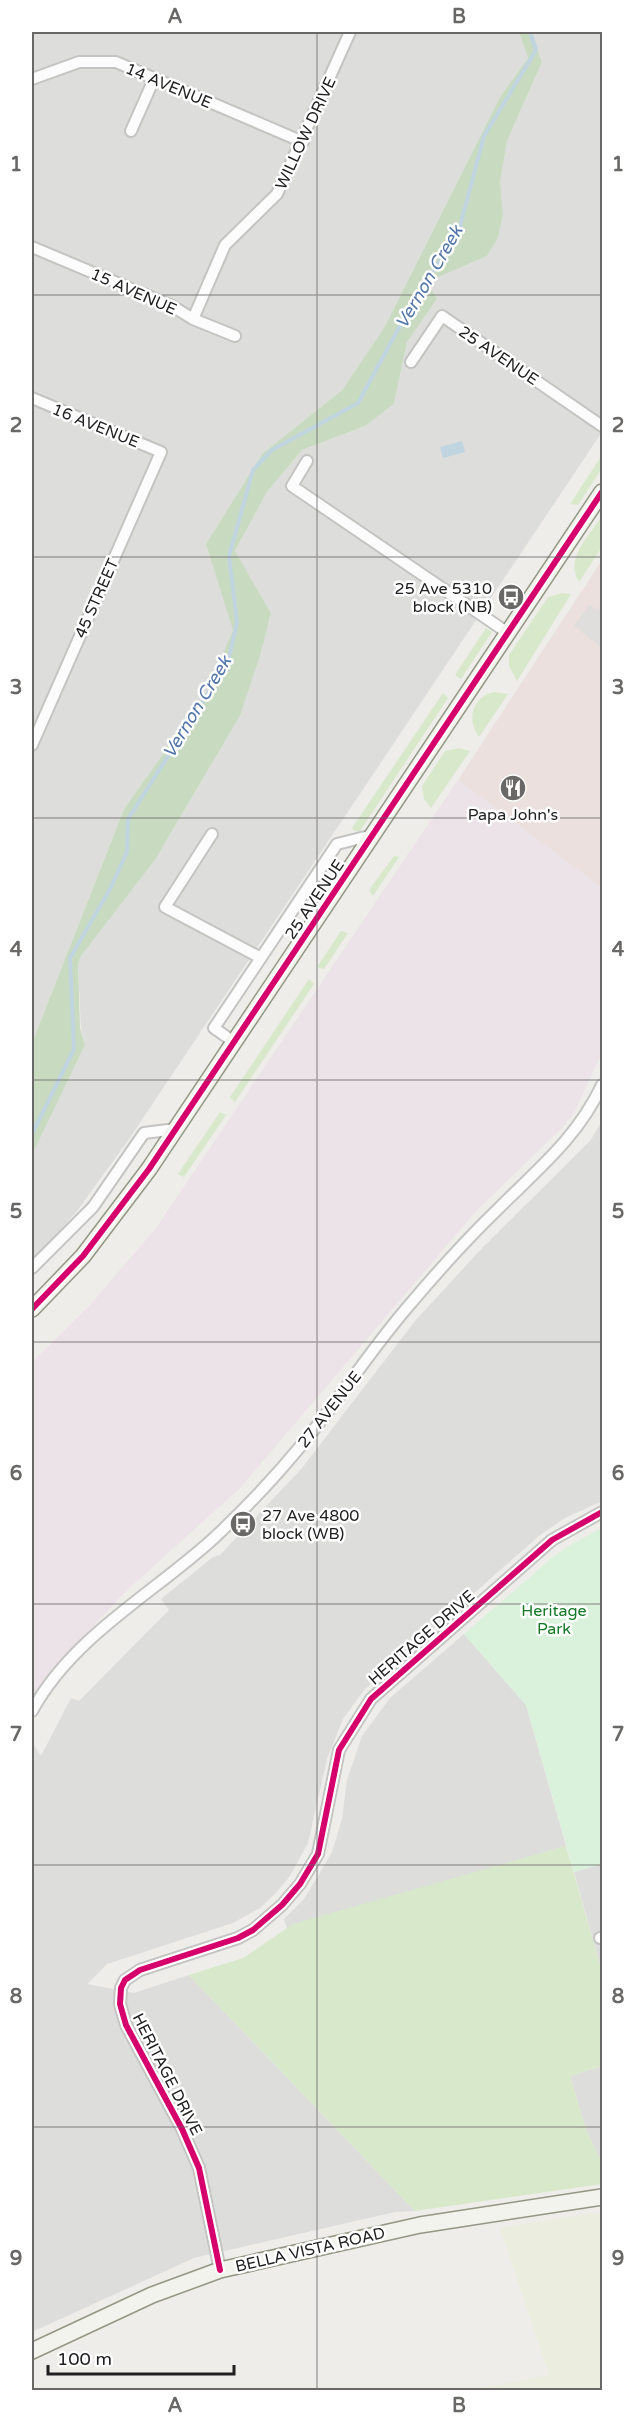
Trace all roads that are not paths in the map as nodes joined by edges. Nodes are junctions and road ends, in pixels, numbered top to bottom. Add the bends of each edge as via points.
1 (350, 32) edge
2 (32, 79) edge
3 (154, 79) junction
4 (131, 131) dead end
5 (303, 142) junction
6 (32, 247) edge
7 (193, 319) junction
8 (235, 336) dead end
9 (411, 362) dead end
10 (32, 398) edge
11 (603, 426) edge
12 (161, 452) joint
13 (308, 461) dead end
14 (603, 492) edge
15 (508, 633) junction
16 (32, 745) edge
17 (212, 834) dead end
18 (373, 835) junction
19 (261, 958) junction
20 (234, 1042) junction
21 (603, 1085) edge
22 (176, 1129) junction
23 (32, 1269) edge
24 (32, 1309) edge
25 (603, 1512) edge
26 (32, 1711) edge
27 (603, 2198) edge
28 (220, 2270) junction
29 (32, 2351) edge

1 - 5 street, WILLOW DRIVE
2 - 3 street, 14 AVENUE via 79,62 116,62
3 - 4 street
3 - 5 street, 14 AVENUE
5 - 7 street, WILLOW DRIVE via 278,194 225,245
6 - 7 street, 15 AVENUE via 172,306
7 - 8 street, 15 AVENUE
9 - 11 street, 25 AVENUE via 442,316
10 - 12 street, 16 AVENUE
12 - 16 street, 45 STREET
13 - 15 street via 292,486
14 - 15 main road, 25 AVENUE
15 - 18 main road, 25 AVENUE
17 - 19 street via 165,907
18 - 19 street, 25 AVENUE via 337,844
18 - 20 main road, 25 AVENUE
19 - 20 street, 25 AVENUE via 214,1028
20 - 22 main road, 25 AVENUE
21 - 26 street, 27 AVENUE via 583,1123 410,1304 284,1465 181,1568 74,1653 55,1674
22 - 23 street via 144,1133 93,1207
22 - 24 main road, 25 AVENUE via 105,1229
25 - 28 street, HERITAGE DRIVE via 552,1540 371,1699 339,1750 318,1854 282,1905 238,1938 140,1970 125,1980 120,2004 126,2025 199,2168
27 - 28 main road, BELLA VISTA ROAD via 420,2225
28 - 29 main road, BELLA VISTA ROAD via 152,2295

